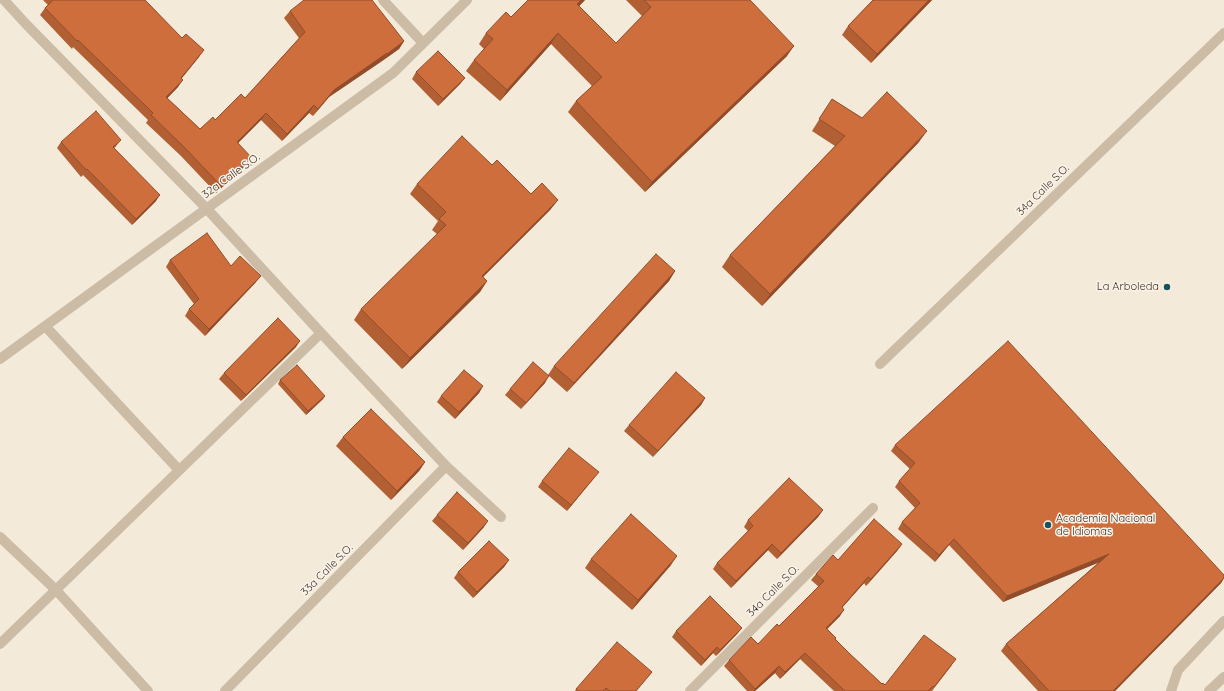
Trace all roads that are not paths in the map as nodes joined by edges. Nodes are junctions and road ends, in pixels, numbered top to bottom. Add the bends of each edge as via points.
1 (4, 0) edge
2 (383, 0) edge
3 (467, 0) edge
4 (1224, 33) edge
5 (423, 43) junction
6 (207, 209) junction
7 (46, 327) junction
8 (321, 333) junction
9 (0, 359) edge
10 (880, 364) dead end
11 (446, 466) junction
12 (179, 470) junction
13 (873, 508) dead end
14 (501, 517) dead end
15 (0, 537) edge
16 (56, 590) junction
17 (1224, 621) edge
18 (0, 644) edge
19 (148, 691) edge
20 (225, 691) edge
21 (690, 691) edge
22 (1171, 691) edge

1 - 6 street
2 - 5 street
3 - 5 street, 32a Calle S.O.
4 - 10 street, 34a Calle S.O.
5 - 6 street, 32a Calle S.O. via 393,73
6 - 7 street, 32a Calle S.O.
6 - 8 street
7 - 9 street, 32a Calle S.O.
7 - 12 street
8 - 11 street
8 - 12 street
11 - 14 street
11 - 20 street, 33a Calle S.O.
12 - 16 street
13 - 21 street, 34a Calle S.O.
15 - 16 street
16 - 18 street
16 - 19 street
17 - 22 street via 1178,670

